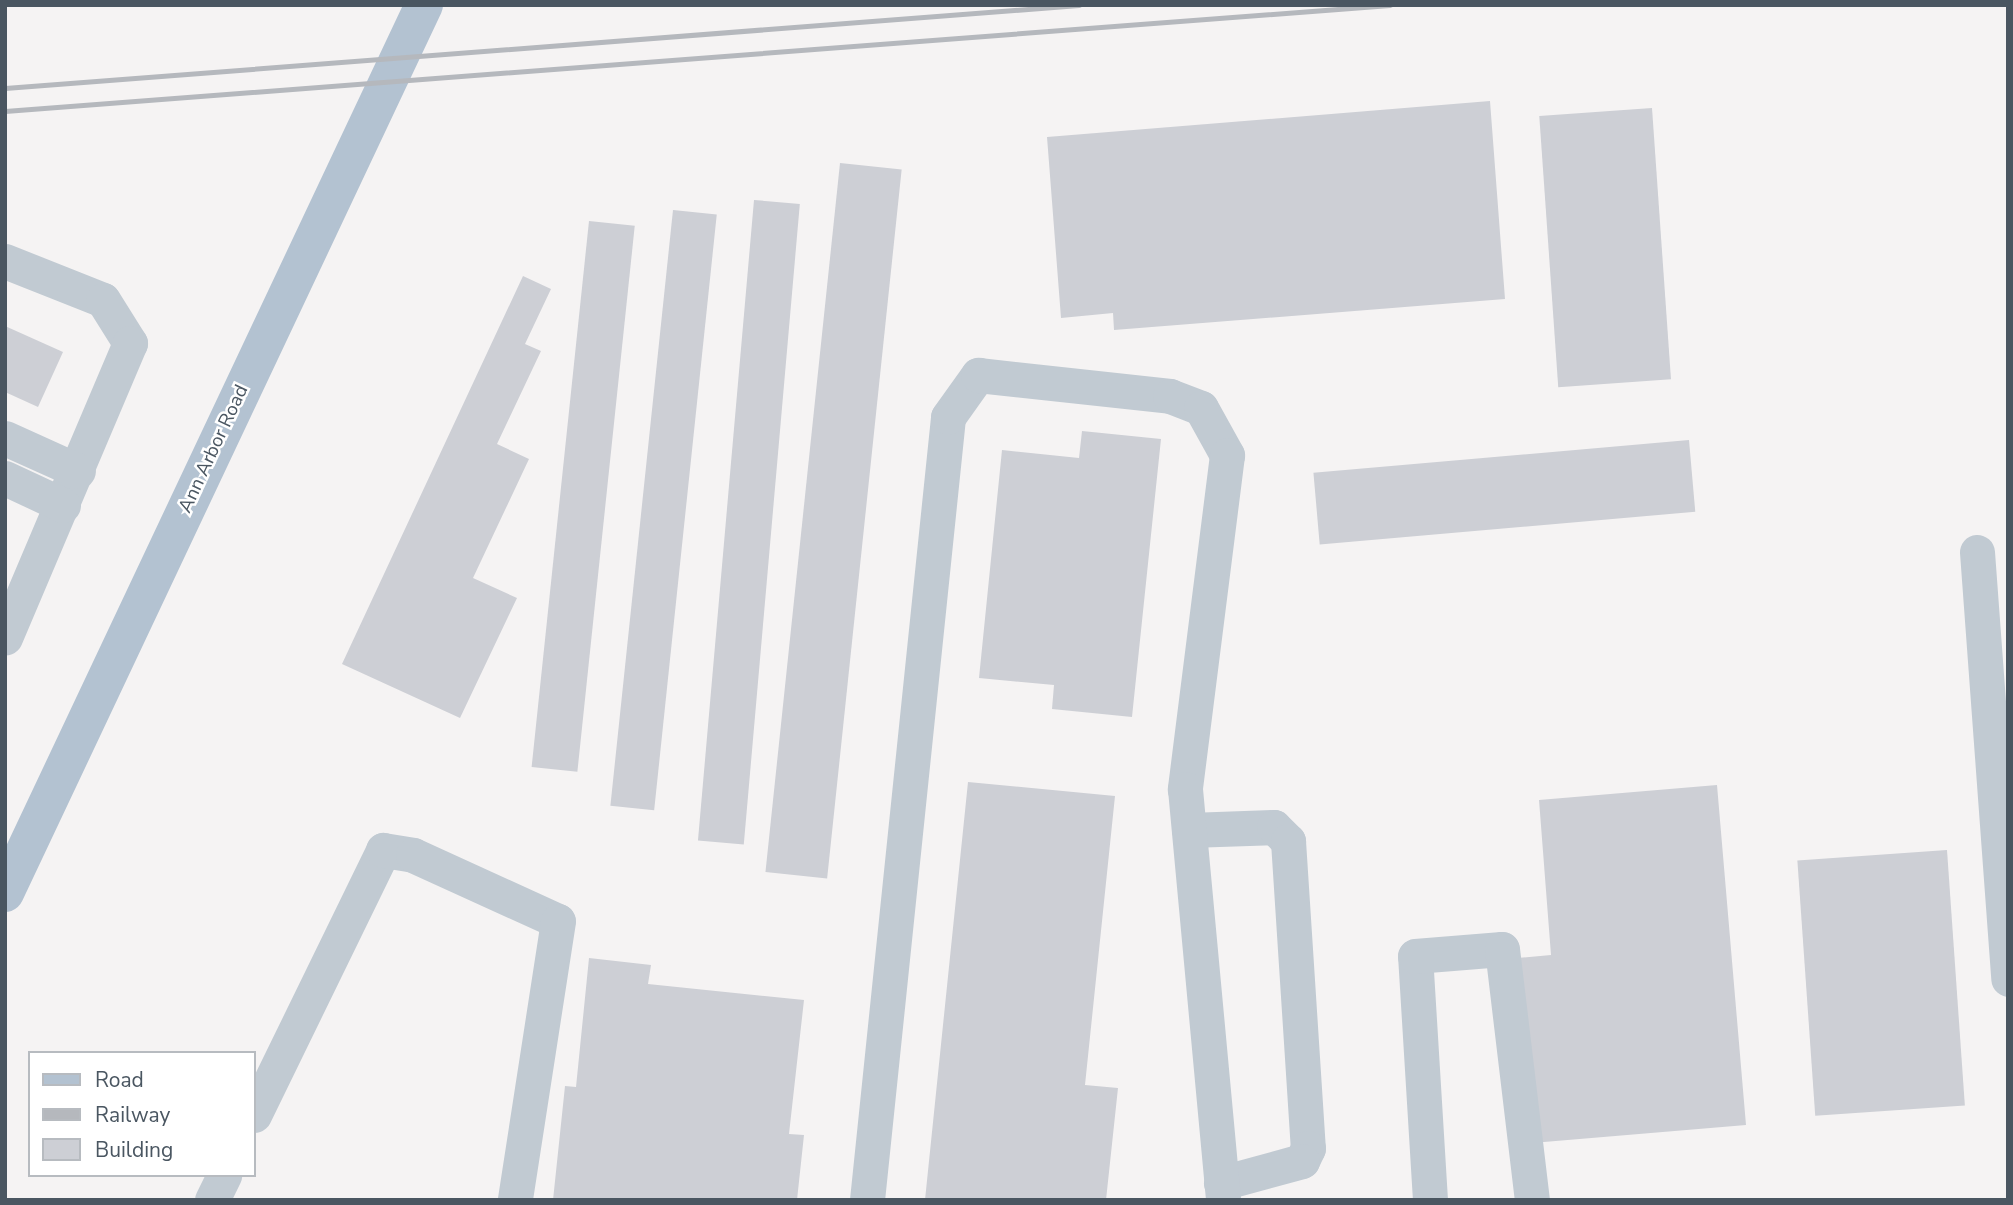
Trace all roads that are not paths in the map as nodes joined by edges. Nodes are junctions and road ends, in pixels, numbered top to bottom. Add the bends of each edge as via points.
1 (424, 5) edge
2 (5, 261) edge
3 (5, 438) edge
4 (78, 471) junction
5 (5, 478) edge
6 (64, 505) junction
7 (1978, 552) dead end
8 (7, 630) edge
9 (1189, 830) junction
10 (5, 893) edge
11 (2008, 979) edge
12 (256, 1111) edge
13 (223, 1177) edge
14 (1222, 1192) edge
15 (212, 1200) edge
16 (515, 1200) edge
17 (867, 1200) edge
18 (1430, 1200) edge
19 (1532, 1200) edge

1 - 10 main road, Ann Arbor Road
2 - 4 lane via 103,300 130,343
3 - 4 lane
4 - 6 lane
5 - 6 lane
6 - 8 lane
7 - 11 lane
9 - 14 lane
9 - 14 lane via 1274,827 1288,841 1308,1148 1302,1161
9 - 17 lane via 1185,789 1227,455 1201,408 1170,396 978,375 948,417
12 - 16 lane via 383,850 413,855 558,921
13 - 15 lane
18 - 19 lane via 1415,956 1502,949

